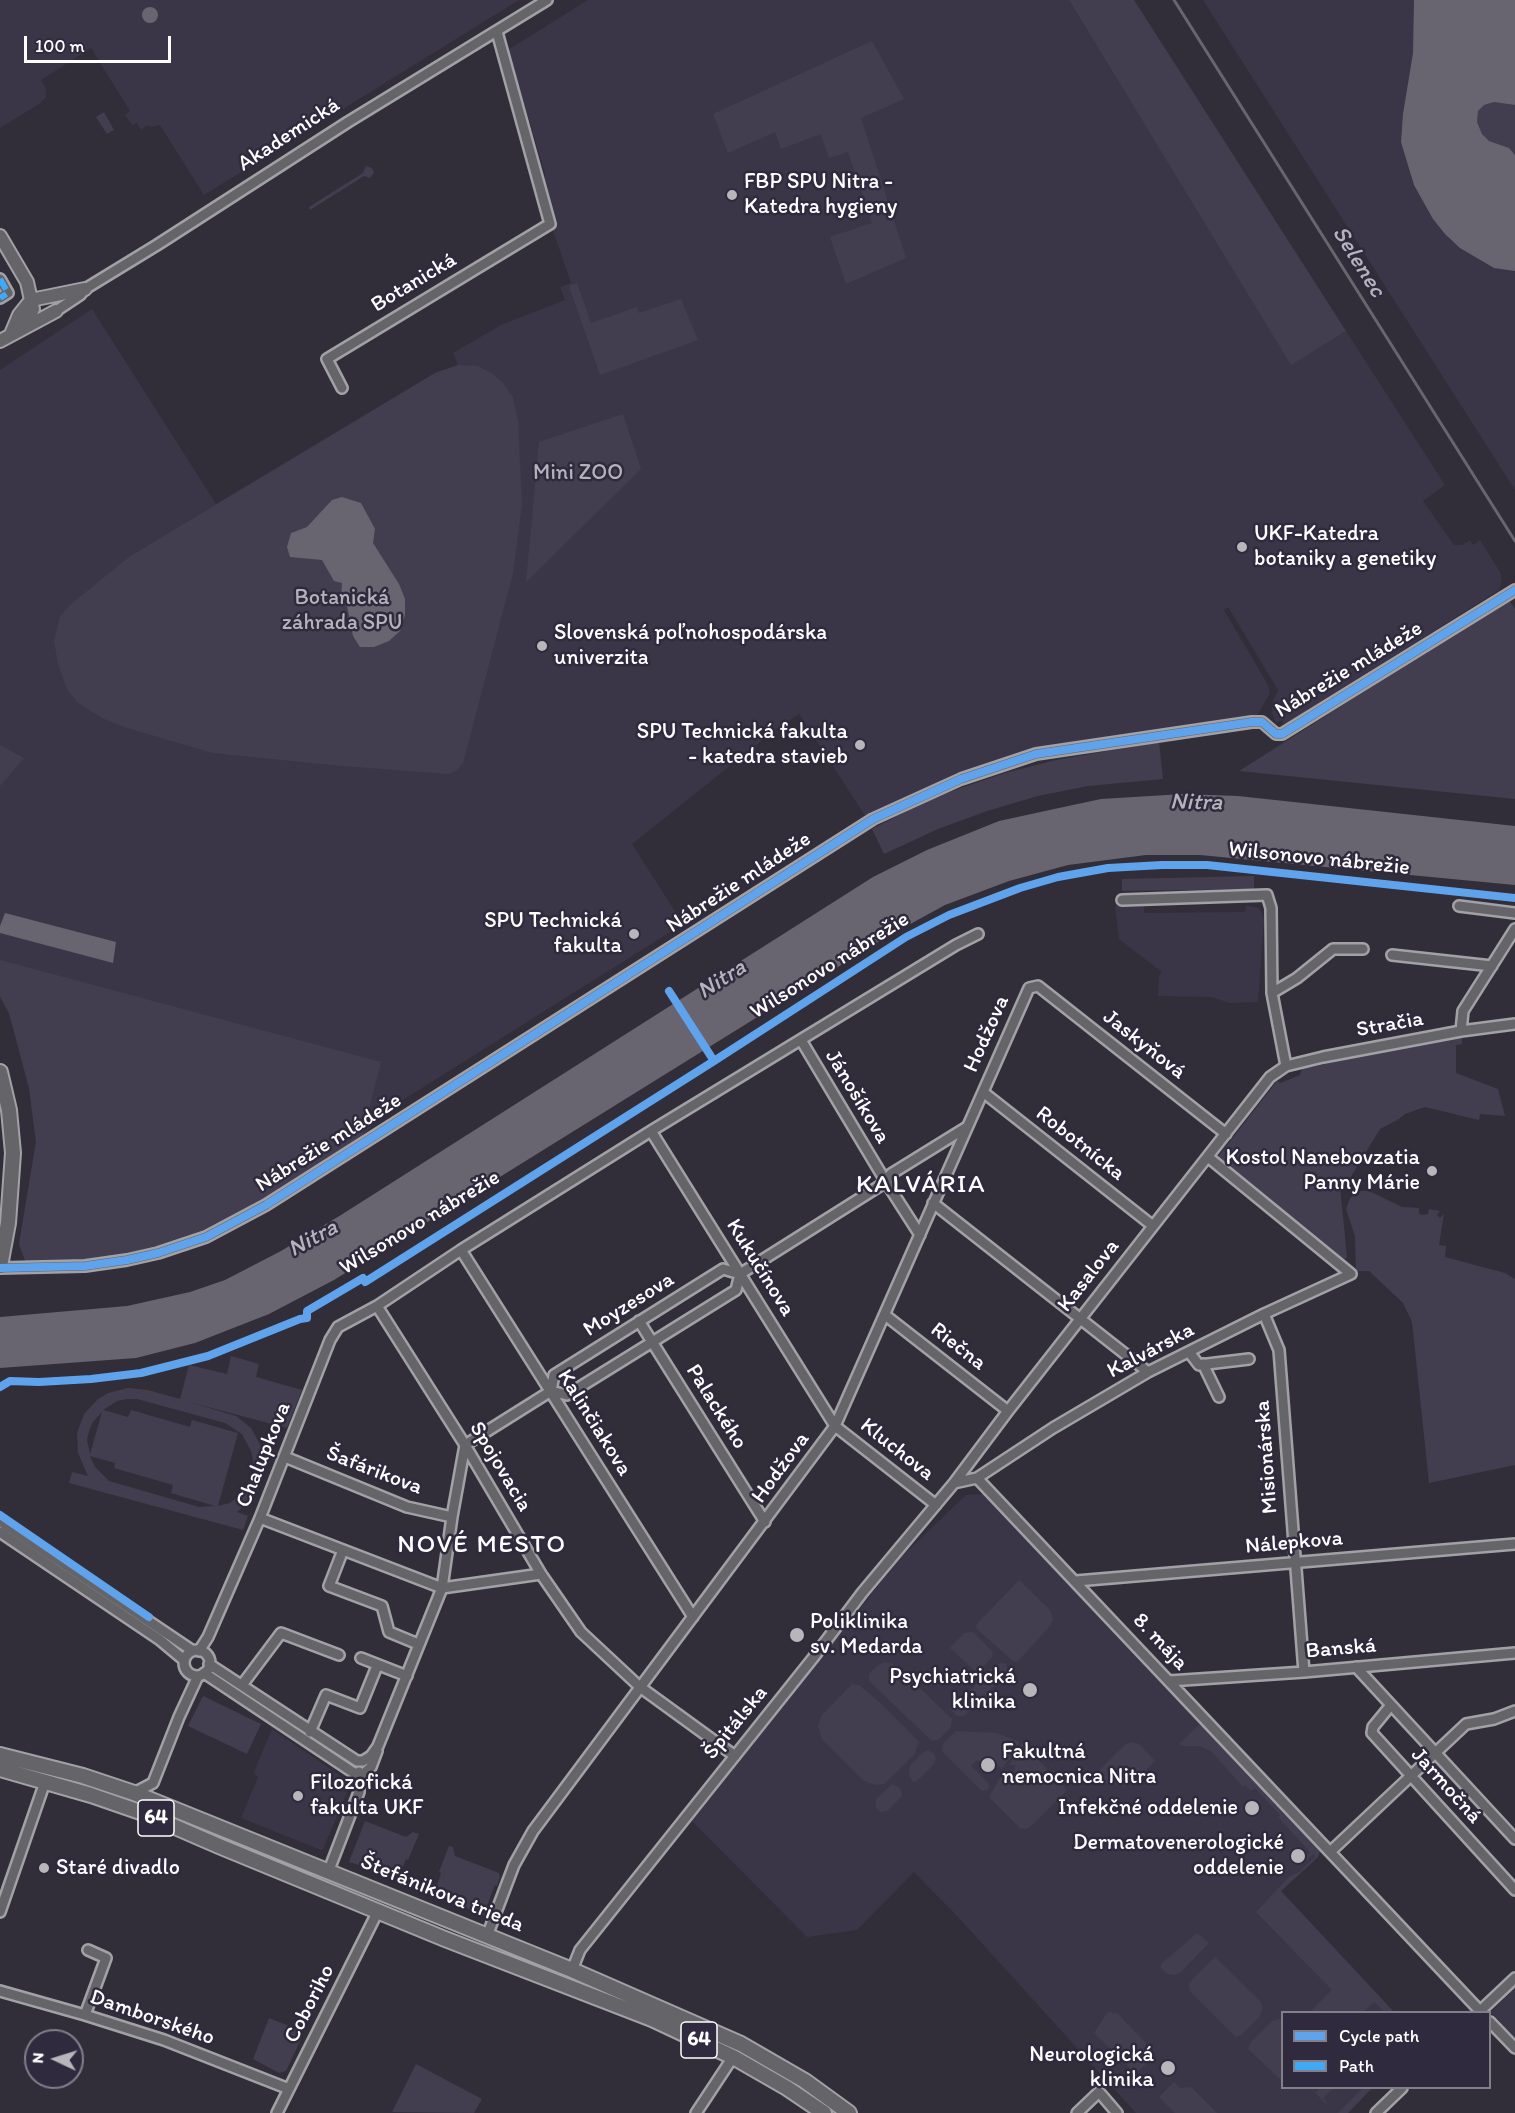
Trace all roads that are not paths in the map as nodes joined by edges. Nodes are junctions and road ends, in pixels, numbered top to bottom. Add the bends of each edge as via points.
1 (548, 0) edge
2 (497, 32) junction
3 (0, 236) edge
4 (0, 279) edge
5 (27, 282) junction
6 (85, 289) junction
7 (53, 295) junction
8 (0, 298) edge
9 (31, 300) junction
10 (56, 311) junction
11 (25, 326) junction
12 (5, 337) edge
13 (342, 388) dead end
14 (1515, 590) edge
15 (1122, 900) dead end
16 (1459, 906) dead end
17 (1515, 913) edge
18 (1515, 929) edge
19 (978, 934) dead end
20 (1363, 949) dead end
21 (1392, 956) dead end
22 (1492, 966) junction
23 (1038, 986) joint
24 (1272, 993) junction
25 (1515, 1024) edge
26 (1461, 1031) junction
27 (801, 1040) junction
28 (1286, 1066) junction
29 (0, 1072) edge
30 (1275, 1073) joint
31 (983, 1092) junction
32 (967, 1127) junction
33 (651, 1131) junction
34 (1226, 1134) junction
35 (1208, 1156) junction
36 (886, 1182) junction
37 (933, 1203) junction
38 (1153, 1226) junction
39 (920, 1234) junction
40 (461, 1250) junction
41 (0, 1267) edge
42 (740, 1274) junction
43 (377, 1306) junction
44 (1264, 1314) junction
45 (885, 1315) junction
46 (1081, 1319) junction
47 (639, 1321) junction
48 (653, 1342) junction
49 (1189, 1352) junction
50 (1249, 1359) dead end
51 (1203, 1364) junction
52 (1148, 1372) junction
53 (550, 1391) junction
54 (1219, 1397) dead end
55 (1008, 1411) junction
56 (835, 1426) junction
57 (465, 1445) junction
58 (285, 1457) junction
59 (977, 1478) junction
60 (954, 1482) junction
61 (936, 1505) junction
62 (452, 1517) junction
63 (260, 1518) junction
64 (0, 1521) edge
65 (765, 1522) junction
66 (0, 1532) edge
67 (1515, 1544) edge
68 (343, 1550) junction
69 (1295, 1563) junction
70 (541, 1574) junction
71 (1076, 1581) junction
72 (442, 1588) junction
73 (693, 1617) junction
74 (418, 1644) junction
75 (1515, 1653) edge
76 (202, 1655) junction
77 (339, 1656) dead end
78 (361, 1658) dead end
79 (184, 1660) junction
80 (377, 1666) junction
81 (1356, 1667) junction
82 (188, 1672) junction
83 (1304, 1672) junction
84 (201, 1674) junction
85 (407, 1676) junction
86 (1169, 1681) junction
87 (242, 1685) junction
88 (640, 1687) junction
89 (187, 1699) junction
90 (1391, 1705) junction
91 (1515, 1711) edge
92 (310, 1732) junction
93 (378, 1746) junction
94 (1435, 1754) junction
95 (0, 1755) edge
96 (735, 1756) junction
97 (357, 1761) junction
98 (51, 1767) junction
99 (0, 1769) edge
100 (1411, 1776) junction
101 (360, 1777) junction
102 (45, 1782) junction
103 (153, 1783) junction
104 (134, 1793) junction
105 (163, 1804) junction
106 (1515, 1839) edge
107 (1330, 1852) junction
108 (329, 1870) junction
109 (322, 1888) junction
110 (1515, 1890) edge
111 (386, 1895) junction
112 (378, 1911) junction
113 (0, 1912) edge
114 (487, 1936) junction
115 (88, 1950) dead end
116 (572, 1970) junction
117 (1515, 1978) edge
118 (566, 1985) junction
119 (0, 1991) edge
120 (1479, 2011) edge
121 (1481, 2011) edge
122 (85, 2015) junction
123 (1491, 2023) edge
124 (741, 2044) junction
125 (1515, 2048) edge
126 (733, 2057) junction
127 (289, 2089) junction
128 (1401, 2089) edge
129 (277, 2113) edge
130 (696, 2113) edge
131 (824, 2113) edge
132 (849, 2113) edge
133 (1077, 2113) edge
134 (1117, 2113) edge
135 (1376, 2113) edge

1 - 2 street, Akademická
2 - 6 street, Akademická
2 - 13 street, Botanická via 550,224 327,359
3 - 5 street
4 - 8 street via 8,293
5 - 7 street
5 - 9 street
6 - 7 street
6 - 10 street, Akademická
7 - 9 street
9 - 10 street
9 - 11 street via 33,309
9 - 12 street
10 - 11 street
11 - 12 street
14 - 41 street, Nábrežie mládeže via 1282,734 1276,734 1262,722 1252,722 1036,754 961,779 873,819 266,1205 206,1237 158,1253 85,1266
15 - 24 street via 1267,895 1271,908
16 - 17 street
18 - 22 street
19 - 27 street, Wilsonovo nábrežie
20 - 24 street via 1333,949
21 - 22 street
22 - 26 street via 1463,1011
23 - 31 street, Hodžova via 1029,988
23 - 34 street, Jaskyňová
24 - 28 street
25 - 26 street, Stračia
26 - 28 street, Stračia
27 - 33 street, Wilsonovo nábrežie
27 - 36 street, Jánošíkova
28 - 30 street, Stračia
29 - 41 main road via 13,1153
30 - 34 street, Kasalova
31 - 32 street, Hodžova
31 - 38 street, Robotnícka
32 - 36 street, Moyzesova via 891,1174
32 - 37 street, Hodžova
33 - 40 street, Wilsonovo nábrežie
33 - 42 street, Kukučínova
34 - 35 street, Kasalova
35 - 38 street, Kasalova
35 - 44 street, Kalvárska via 1352,1274
36 - 39 street, Jánošíkova
36 - 42 street, Moyzesova
37 - 39 street, Hodžova
37 - 46 street
38 - 46 street, Kasalova
39 - 45 street, Hodžova
40 - 43 street, Wilsonovo nábrežie
40 - 53 street, Kalinčiakova
42 - 47 street, Moyzesova via 723,1269
42 - 48 street, Moyzesova via 736,1290
42 - 56 street, Kukučínova
43 - 57 street, Spojovacia
43 - 58 street, Chalupkova via 338,1327 330,1340
44 - 49 street, Kalvárska
44 - 69 street, Misionárska via 1279,1350
45 - 55 street, Riečna
45 - 56 street, Hodžova
46 - 52 street
46 - 55 street, Kasalova
47 - 48 street, Palackého
47 - 53 street, Moyzesova via 554,1375
48 - 53 street, Moyzesova via 567,1395
48 - 65 street, Palackého
49 - 51 street via 1199,1365
49 - 52 street, Kalvárska
50 - 51 street
51 - 54 street
52 - 59 street, Kalvárska
53 - 57 street, Moyzesova
53 - 73 street, Kalinčiakova
55 - 60 street, Kasalova
56 - 61 street, Kluchova
56 - 65 street, Hodžova
57 - 62 street
57 - 70 street, Spojovacia
58 - 62 street, Šafárikova via 407,1507
58 - 63 street, Chalupkova
59 - 60 street
59 - 71 street, 8. mája
60 - 61 street, Kasalova
61 - 96 street, Špitálska
62 - 72 street
63 - 68 street
63 - 76 street, Chalupkova
64 - 76 street
65 - 73 street, Hodžova
66 - 79 street
67 - 69 street, Nálepkova
68 - 72 street
68 - 74 street via 329,1586 382,1606 390,1632
69 - 71 street, Nálepkova
69 - 83 street, Misionárska
70 - 72 street
70 - 88 street, Spojovacia via 581,1632
71 - 86 street, 8. mája
72 - 74 street
73 - 88 street, Hodžova
74 - 85 street
75 - 81 street, Banská
76 - 79 street
76 - 84 street
76 - 87 street
77 - 87 street via 281,1633
78 - 80 street
79 - 82 street
80 - 85 street
80 - 92 street via 360,1708 326,1695
81 - 83 street, Banská
81 - 90 street, Jarmočná
82 - 84 street
82 - 89 street
83 - 86 street, Banská
84 - 89 street
84 - 101 street
85 - 93 street
86 - 107 street, 8. mája
87 - 92 street
88 - 96 street, Spojovacia
88 - 114 street, Hodžova via 533,1831 514,1865
89 - 103 street
90 - 94 street, Jarmočná
90 - 100 street, Jarmočná via 1372,1733
91 - 94 street via 1466,1724
92 - 97 street
93 - 97 street via 371,1756
93 - 101 street via 371,1767
94 - 100 street
94 - 106 street, Jarmočná
95 - 98 main road, Štefánikova trieda / 64
96 - 116 street, Špitálska via 580,1950
97 - 101 street
98 - 102 main road
98 - 104 main road, Štefánikova trieda / 64
99 - 102 main road, Štefánikova trieda / 64
100 - 107 street
100 - 110 street, Jarmočná
101 - 108 street via 359,1792
102 - 109 main road, Štefánikova trieda / 64 via 143,1813
102 - 113 street
103 - 104 street
103 - 105 street
104 - 105 main road, Štefánikova trieda / 64
105 - 108 main road, Štefánikova trieda / 64
107 - 120 street, 8. mája
108 - 109 main road
108 - 111 main road, Štefánikova trieda / 64
109 - 112 main road, Štefánikova trieda / 64
111 - 112 main road
111 - 114 main road, Štefánikova trieda / 64
112 - 118 main road, Štefánikova trieda / 64
112 - 127 street, Coboriho
114 - 116 main road, Štefánikova trieda / 64
115 - 122 street via 106,1958
116 - 118 main road
116 - 124 main road, Štefánikova trieda / 64
117 - 121 street
118 - 126 main road, Štefánikova trieda / 64
119 - 122 street, Damborského
122 - 127 street, Damborského via 164,2040
123 - 125 street
124 - 126 main road
124 - 132 main road, Štefánikova trieda / 64 via 805,2081
126 - 130 street
126 - 131 main road, Štefánikova trieda / 64
127 - 129 street, Coboriho
128 - 135 street
133 - 134 street via 1098,2092

